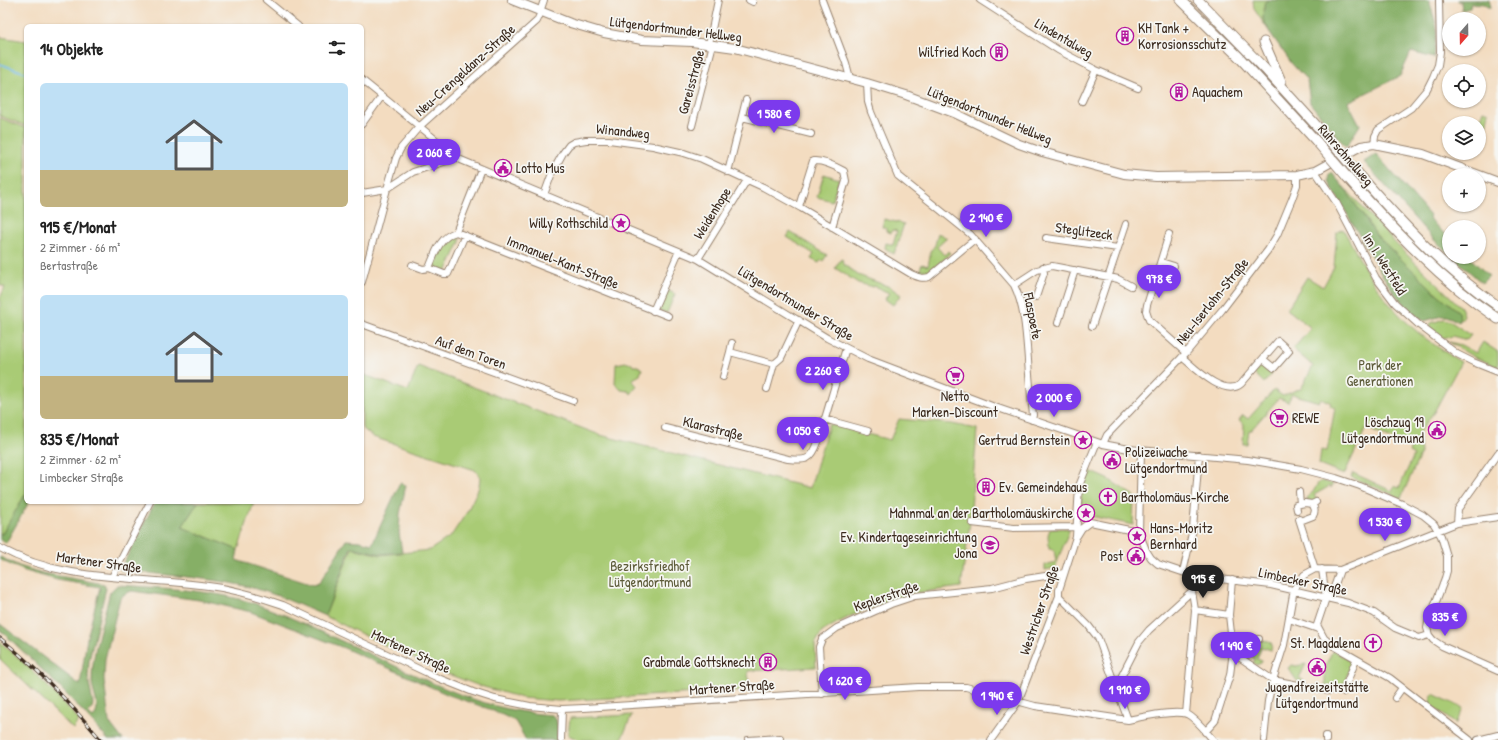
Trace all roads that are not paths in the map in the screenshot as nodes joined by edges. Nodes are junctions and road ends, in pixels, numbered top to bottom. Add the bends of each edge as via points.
1 (266, 0) edge
2 (512, 0) edge
3 (544, 0) edge
4 (718, 0) edge
5 (822, 0) edge
6 (980, 0) edge
7 (1182, 0) edge
8 (1198, 0) edge
9 (1439, 0) edge
10 (541, 12) junction
11 (296, 24) edge
12 (1264, 42) dead end
13 (711, 44) junction
14 (1096, 70) junction
15 (850, 78) junction
16 (364, 82) edge
17 (867, 83) junction
18 (1138, 88) dead end
19 (382, 96) junction
20 (746, 100) dead end
21 (1082, 102) dead end
22 (1296, 102) junction
23 (742, 117) junction
24 (364, 121) edge
25 (692, 126) dead end
26 (419, 127) junction
27 (811, 134) dead end
28 (1374, 144) junction
29 (455, 156) junction
30 (481, 169) junction
31 (393, 170) junction
32 (1315, 171) junction
33 (728, 172) junction
34 (1296, 175) junction
35 (405, 177) junction
36 (747, 180) junction
37 (1498, 182) edge
38 (386, 190) junction
39 (364, 193) edge
40 (544, 194) junction
41 (799, 206) junction
42 (1126, 224) dead end
43 (832, 226) junction
44 (456, 232) junction
45 (1169, 234) dead end
46 (465, 236) junction
47 (975, 238) junction
48 (1046, 238) dead end
49 (1118, 248) junction
50 (679, 251) junction
51 (698, 259) junction
52 (1160, 262) junction
53 (412, 265) dead end
54 (1174, 266) dead end
55 (1043, 267) junction
56 (429, 268) junction
57 (364, 270) edge
58 (1075, 270) junction
59 (1109, 277) junction
60 (1014, 285) junction
61 (1131, 286) dead end
62 (1036, 297) dead end
63 (1498, 306) edge
64 (653, 311) junction
65 (668, 316) dead end
66 (1498, 319) edge
67 (799, 320) junction
68 (1058, 323) dead end
69 (364, 325) edge
70 (1092, 326) dead end
71 (732, 343) dead end
72 (846, 348) junction
73 (730, 352) junction
74 (1184, 355) junction
75 (1263, 359) junction
76 (774, 364) junction
77 (1498, 372) edge
78 (723, 377) dead end
79 (767, 389) dead end
80 (573, 401) dead end
81 (824, 419) junction
82 (1032, 420) junction
83 (664, 428) dead end
84 (868, 431) dead end
85 (1100, 443) junction
86 (1141, 450) junction
87 (1498, 453) edge
88 (1199, 455) junction
89 (1299, 492) dead end
90 (149, 504) edge
91 (1077, 505) junction
92 (1498, 517) edge
93 (1090, 522) junction
94 (972, 523) dead end
95 (1457, 523) junction
96 (1077, 527) junction
97 (1438, 530) junction
98 (1139, 532) junction
99 (1076, 537) junction
100 (0, 548) edge
101 (1315, 569) junction
102 (1322, 569) junction
103 (1340, 570) junction
104 (1183, 572) junction
105 (1064, 573) junction
106 (1194, 576) junction
107 (112, 577) junction
108 (1232, 580) junction
109 (1294, 589) junction
110 (1192, 591) junction
111 (1059, 596) junction
112 (1328, 599) junction
113 (1195, 610) junction
114 (1229, 615) junction
115 (1289, 619) junction
116 (1318, 629) junction
117 (1429, 635) junction
118 (1259, 639) dead end
119 (1232, 640) junction
120 (1233, 651) junction
121 (1356, 660) junction
122 (1498, 671) edge
123 (1273, 680) junction
124 (1116, 687) junction
125 (1402, 688) junction
126 (1329, 691) dead end
127 (1343, 692) dead end
128 (822, 694) junction
129 (1395, 698) dead end
130 (1018, 702) junction
131 (562, 709) junction
132 (1186, 714) junction
133 (1128, 720) junction
134 (1205, 732) junction
135 (1498, 735) edge
136 (780, 738) dead end
137 (561, 740) edge
138 (748, 740) edge
139 (991, 740) edge
140 (1213, 740) edge
141 (1264, 740) edge
142 (1470, 740) edge
143 (1478, 740) edge

1 - 11 street
2 - 10 main road, Lütgendortmunder Hellweg
3 - 10 street
4 - 13 street, Gareisstraße
5 - 15 street
6 - 14 street, Lindentalweg via 1032,35
7 - 66 highway, Ruhrschnellweg, bridge via 1317,142 1399,234 1434,269
8 - 22 highway, Ruhrschnellweg
9 - 28 street via 1440,52 1433,77 1427,89 1411,108 1378,130
10 - 13 main road, Lütgendortmunder Hellweg via 577,26 618,36
10 - 26 street, Neu-Crengeldanz-Straße via 537,21
12 - 22 highway via 1278,76
13 - 15 main road, Lütgendortmunder Hellweg
13 - 25 street, Gareisstraße
14 - 18 street, Lindentalweg
14 - 21 street, Lindentalweg
15 - 17 main road, Lütgendortmunder Hellweg
16 - 19 street, Lütgendortmunder Straße
17 - 34 main road, Lütgendortmunder Hellweg via 954,113 1019,144 1124,174 1156,177
17 - 47 street, Flaspoete via 871,112 898,176
19 - 24 street
19 - 26 street, Lütgendortmunder Straße
20 - 23 street
22 - 63 highway, Ruhrschnellweg, bridge via 1394,213 1440,260
23 - 27 street
23 - 33 street
26 - 29 street, Lütgendortmunder Straße
26 - 31 street, Neu-Crengeldanz-Straße via 401,148
28 - 32 main road, Lütgendortmunder Hellweg via 1361,146
28 - 37 main road, Lütgendortmunder Hellweg via 1423,154
29 - 30 street, Lütgendortmunder Straße
29 - 35 street
30 - 40 street, Lütgendortmunder Straße
30 - 44 street
31 - 35 street via 397,178
31 - 38 street, Neu-Crengeldanz-Straße
32 - 34 main road, Lütgendortmunder Hellweg
32 - 77 street, Im I. Westfeld via 1336,202 1376,278 1395,303 1457,354
33 - 36 street, Winandweg
33 - 40 street, Winandweg via 702,159 653,146 609,140 580,140 569,145 563,153
34 - 74 street, Neu-Iserlohn-Straße via 1295,192 1273,242 1222,310
35 - 38 street
36 - 41 street, Winandweg
36 - 51 street, Weidenhope
38 - 39 street
38 - 57 street, Neu-Crengeldanz-Straße
40 - 50 street, Lütgendortmunder Straße
41 - 43 street, Winandweg
41 - 43 street via 813,161 836,166 844,171 846,180
42 - 49 street, Steglitzeck
43 - 47 street, Winandweg via 911,274 924,278 929,277
44 - 46 street, Immanuel-Kant-Straße
44 - 56 street via 445,236 441,241
45 - 52 street
46 - 56 street via 448,274
46 - 64 street, Immanuel-Kant-Straße
47 - 60 street, Flaspoete
48 - 49 street, Steglitzeck
49 - 59 street, Steglitzeck
50 - 51 street, Lütgendortmunder Straße
50 - 64 street
51 - 67 street, Lütgendortmunder Straße
52 - 54 street
52 - 74 street via 1147,305 1147,315 1154,326
53 - 56 street
55 - 58 street
55 - 60 street
55 - 62 street via 1044,273
58 - 59 street
58 - 68 street
59 - 61 street
59 - 70 street, Steglitzeck
60 - 82 street, Flaspoete via 1023,310
64 - 65 street, Immanuel-Kant-Straße
67 - 72 street, Lütgendortmunder Straße
67 - 76 street via 781,358
69 - 80 street, Auf dem Toren
71 - 73 street
72 - 81 street, Klarastraße
72 - 82 street, Lütgendortmunder Straße via 877,363
73 - 76 street
73 - 78 street
74 - 75 street via 1210,381 1230,389 1237,388
74 - 85 street, Neu-Iserlohn-Straße
75 - 75 street via 1278,341 1289,351 1274,368
76 - 79 street
81 - 83 street, Klarastraße via 815,451 809,458 802,460 788,459
81 - 84 street
82 - 85 street, Lütgendortmunder Straße
85 - 86 street, Lütgendortmunder Straße
85 - 91 street, Westricher Straße via 1079,486
86 - 88 street, Lütgendortmunder Straße
86 - 98 street, Limbecker Straße
87 - 95 street via 1458,509
88 - 97 street, Lütgendortmunder Straße via 1266,463 1336,478 1418,512
88 - 104 street via 1193,529
89 - 101 street via 1299,507 1305,503 1314,503 1315,507 1313,516 1300,520
90 - 107 street
91 - 93 street via 1081,517
91 - 96 street, Westricher Straße
92 - 95 street
93 - 98 street
93 - 99 street
94 - 96 street via 1014,528
95 - 97 street
96 - 99 street, Westricher Straße
97 - 103 street
97 - 117 street, Lütgendortmunder Straße via 1446,548 1448,564 1428,623
98 - 104 street, Limbecker Straße via 1151,558 1158,564
99 - 105 street, Westricher Straße
100 - 107 street, Martener Straße via 55,569
101 - 102 street
101 - 109 street via 1304,575
102 - 103 street
102 - 112 street
103 - 112 street
104 - 106 street, Limbecker Straße
105 - 111 street, Westricher Straße
105 - 128 street, Keplerstraße via 986,589 915,596 837,628 822,639 819,647
106 - 108 street, Limbecker Straße
106 - 110 street
107 - 131 street, Martener Straße via 215,587 258,597 283,605 473,692 513,704
108 - 109 street, Limbecker Straße
108 - 114 street
109 - 112 street, Limbecker Straße
109 - 115 street
110 - 113 street
110 - 124 street via 1139,642
111 - 124 street via 1098,638
111 - 130 street, Westricher Straße
112 - 116 street via 1318,621
112 - 117 street, Limbecker Straße via 1348,603 1374,614 1395,628 1419,638
113 - 114 street
113 - 132 street
114 - 119 street
115 - 116 street
115 - 123 street
116 - 121 street via 1332,645
117 - 122 street via 1442,646
118 - 119 street
119 - 120 street
120 - 123 street
120 - 134 street via 1222,704 1215,721
121 - 125 street via 1390,678
121 - 127 street
123 - 126 street
123 - 141 street
124 - 133 street
125 - 129 street
125 - 142 street
128 - 130 street, Martener Straße via 956,686
128 - 131 street, Martener Straße
130 - 133 street, Martener Straße
130 - 139 street, Westricher Straße
131 - 137 street
132 - 133 street, Martener Straße via 1164,714
132 - 134 street
134 - 140 street
135 - 143 street
136 - 138 street

